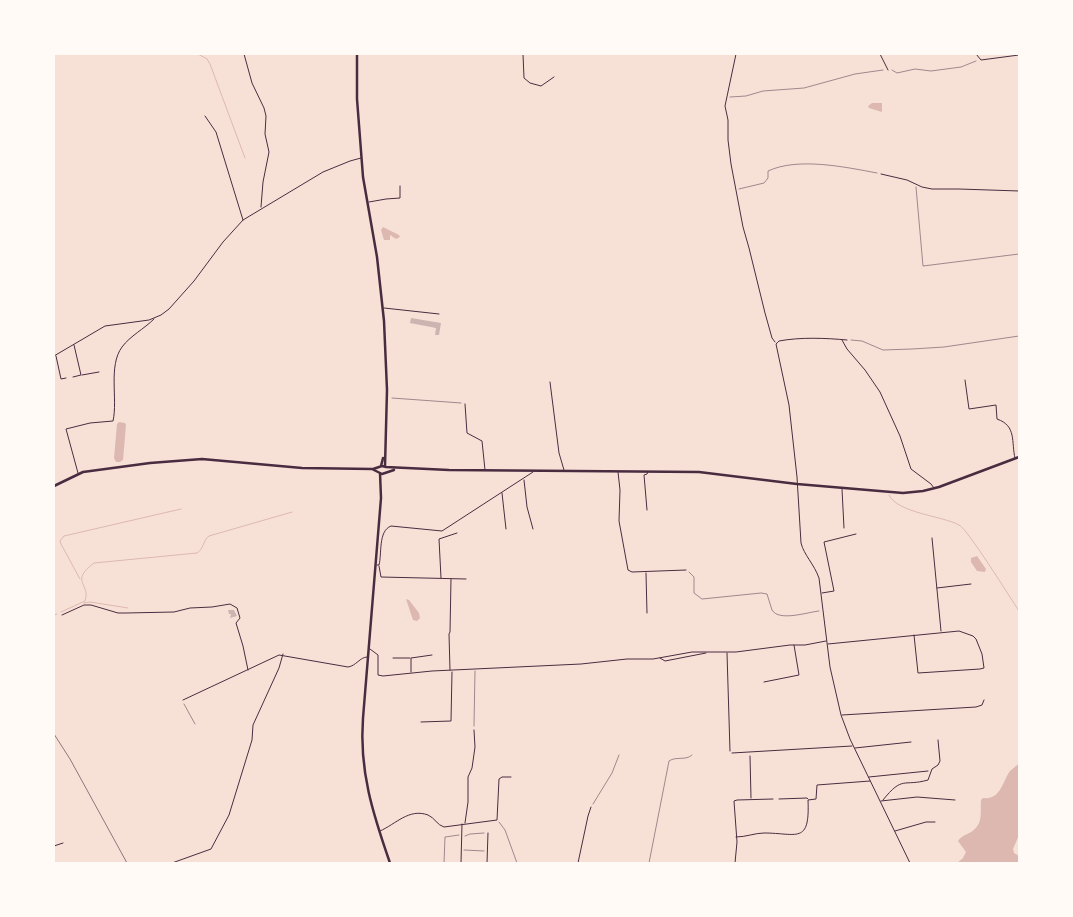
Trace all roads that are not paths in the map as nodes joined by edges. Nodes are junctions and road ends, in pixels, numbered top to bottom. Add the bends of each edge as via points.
1 (244, 54) edge
2 (357, 54) edge
3 (523, 54) edge
4 (736, 54) edge
5 (880, 54) edge
6 (976, 54) edge
7 (1019, 55) edge
8 (888, 70) road end
9 (554, 77) dead end
10 (205, 116) dead end
11 (362, 158) junction
12 (881, 174) road end
13 (400, 186) dead end
14 (1019, 191) edge
15 (368, 203) junction
16 (262, 208) junction
17 (243, 220) junction
18 (383, 308) junction
19 (439, 314) dead end
20 (155, 318) junction
21 (143, 321) junction
22 (146, 327) junction
23 (842, 339) junction
24 (847, 340) road end
25 (776, 343) junction
26 (74, 344) junction
27 (55, 355) edge
28 (99, 372) dead end
29 (81, 375) junction
30 (73, 377) dead end
31 (66, 378) dead end
32 (965, 380) dead end
33 (550, 382) dead end
34 (465, 404) road end
35 (385, 443) junction
36 (1017, 457) edge
37 (380, 466) junction
38 (386, 467) junction
39 (372, 470) junction
40 (416, 470) junction
41 (485, 470) junction
42 (534, 471) junction
43 (564, 471) junction
44 (618, 471) junction
45 (380, 472) junction
46 (648, 472) junction
47 (78, 473) junction
48 (385, 473) junction
49 (524, 479) junction
50 (797, 484) junction
51 (54, 486) edge
52 (842, 488) junction
53 (934, 489) junction
54 (502, 493) junction
55 (381, 498) junction
56 (647, 510) dead end
57 (844, 528) dead end
58 (506, 529) dead end
59 (533, 529) dead end
60 (457, 533) dead end
61 (856, 534) dead end
62 (932, 538) dead end
63 (377, 565) junction
64 (686, 570) road end
65 (646, 572) junction
66 (441, 579) junction
67 (451, 579) junction
68 (466, 579) dead end
69 (971, 584) dead end
70 (937, 588) junction
71 (821, 594) junction
72 (647, 613) dead end
73 (62, 615) dead end
74 (942, 632) junction
75 (914, 635) junction
76 (826, 641) junction
77 (827, 644) junction
78 (794, 645) junction
79 (369, 649) junction
80 (707, 652) junction
81 (727, 652) junction
82 (283, 654) junction
83 (432, 655) dead end
84 (368, 657) junction
85 (393, 658) dead end
86 (411, 658) junction
87 (660, 658) junction
88 (248, 670) junction
89 (451, 670) junction
90 (411, 672) junction
91 (764, 682) dead end
92 (183, 700) road end
93 (984, 700) dead end
94 (841, 716) junction
95 (422, 722) dead end
96 (474, 730) road end
97 (938, 740) dead end
98 (911, 742) dead end
99 (854, 747) junction
100 (750, 756) dead end
101 (932, 769) junction
102 (928, 771) junction
103 (931, 772) junction
104 (511, 777) dead end
105 (868, 777) junction
106 (870, 781) junction
107 (751, 799) junction
108 (773, 799) dead end
109 (779, 799) dead end
110 (809, 800) junction
111 (883, 800) junction
112 (955, 800) dead end
113 (880, 802) junction
114 (591, 807) road end
115 (935, 822) dead end
116 (463, 824) junction
117 (379, 831) junction
118 (894, 831) junction
119 (488, 833) road end
120 (736, 837) junction
121 (63, 843) dead end
122 (54, 846) edge
123 (172, 863) edge
124 (390, 863) edge
125 (461, 863) edge
126 (487, 863) edge
127 (578, 863) edge
128 (735, 863) edge
129 (910, 863) edge

1 - 16 street via 266,116 269,152 262,182
2 - 11 main road
3 - 9 street via 524,76 529,82 541,86
4 - 25 street via 725,106 735,191
5 - 8 street
6 - 7 street via 981,60
10 - 17 street via 216,132
11 - 15 main road
11 - 16 street via 323,172
12 - 14 street via 932,190
13 - 15 street via 400,198
15 - 18 main road
16 - 17 street
17 - 20 street via 169,309
18 - 19 street
18 - 35 main road via 387,398
20 - 21 street
20 - 22 street
21 - 22 street
21 - 26 street via 111,324
22 - 47 street via 126,342 118,355 113,421 66,429
23 - 24 street
23 - 25 street via 791,339
23 - 53 street via 880,392 911,469
25 - 50 street via 789,405
26 - 27 street
26 - 29 street
27 - 31 street via 61,379
28 - 29 street
29 - 30 street
32 - 36 street via 968,408 996,406 997,419 1006,422
33 - 43 street
34 - 41 street via 467,433 482,441
35 - 37 main road
35 - 38 main road
36 - 53 main road
37 - 38 main road
37 - 39 main road
37 - 45 main road
38 - 40 main road
38 - 48 main road
39 - 45 main road
39 - 47 main road via 202,459
40 - 41 main road
40 - 48 main road
41 - 42 main road
42 - 43 main road
42 - 49 street
43 - 44 main road
44 - 46 main road
44 - 65 street via 619,522 627,568 630,572
45 - 48 main road
45 - 55 main road
46 - 50 main road via 699,472
46 - 56 street via 644,475
47 - 51 main road
48 - 55 main road
49 - 54 street
49 - 59 street
50 - 52 main road
50 - 71 street via 801,546 817,573
52 - 53 main road via 903,493
52 - 57 street
54 - 58 street
54 - 63 street via 442,531 386,528
55 - 63 main road
60 - 66 street via 439,539
61 - 71 street via 824,542 834,591
62 - 70 street
63 - 66 street via 380,578
63 - 79 main road
64 - 65 street
65 - 72 street
66 - 67 street
67 - 68 street
67 - 89 street
69 - 70 street
70 - 74 street
71 - 76 street
73 - 88 street via 84,605 126,613 174,612 235,605 240,618 236,623
74 - 75 street
74 - 75 street via 959,631 973,636 981,651 984,668 918,673
75 - 77 street
76 - 77 street
76 - 78 street
77 - 94 street
78 - 81 street
78 - 91 street via 799,675
79 - 84 main road
79 - 90 street via 378,654 378,675
80 - 81 street
80 - 87 street
80 - 87 street via 665,661
81 - 99 street via 731,752
82 - 84 street via 348,667
82 - 88 street
82 - 123 street via 254,725 229,815 211,849
83 - 86 street
84 - 117 main road via 362,756 368,795
85 - 86 street
86 - 90 street
87 - 89 street
88 - 92 street
89 - 90 street
89 - 95 street via 451,721
93 - 94 street via 978,706
94 - 99 street
96 - 116 street via 475,747 468,777 466,822
97 - 101 street via 940,761
98 - 99 street
99 - 105 street
100 - 107 street
101 - 102 street
101 - 103 street
102 - 103 street
102 - 105 street
103 - 111 street via 926,780 896,785
104 - 116 street via 500,778 497,820
105 - 106 street
106 - 110 street via 817,785 816,799
106 - 113 street
107 - 108 street
107 - 120 street via 734,802
109 - 110 street
110 - 120 street via 808,820 800,833 794,836 764,833
111 - 112 street via 917,796
111 - 113 street
113 - 118 street
114 - 127 street
115 - 118 street
116 - 117 street via 442,827 430,816 415,814
116 - 125 street
117 - 124 main road
118 - 129 street
119 - 126 street
120 - 128 street
121 - 122 street

